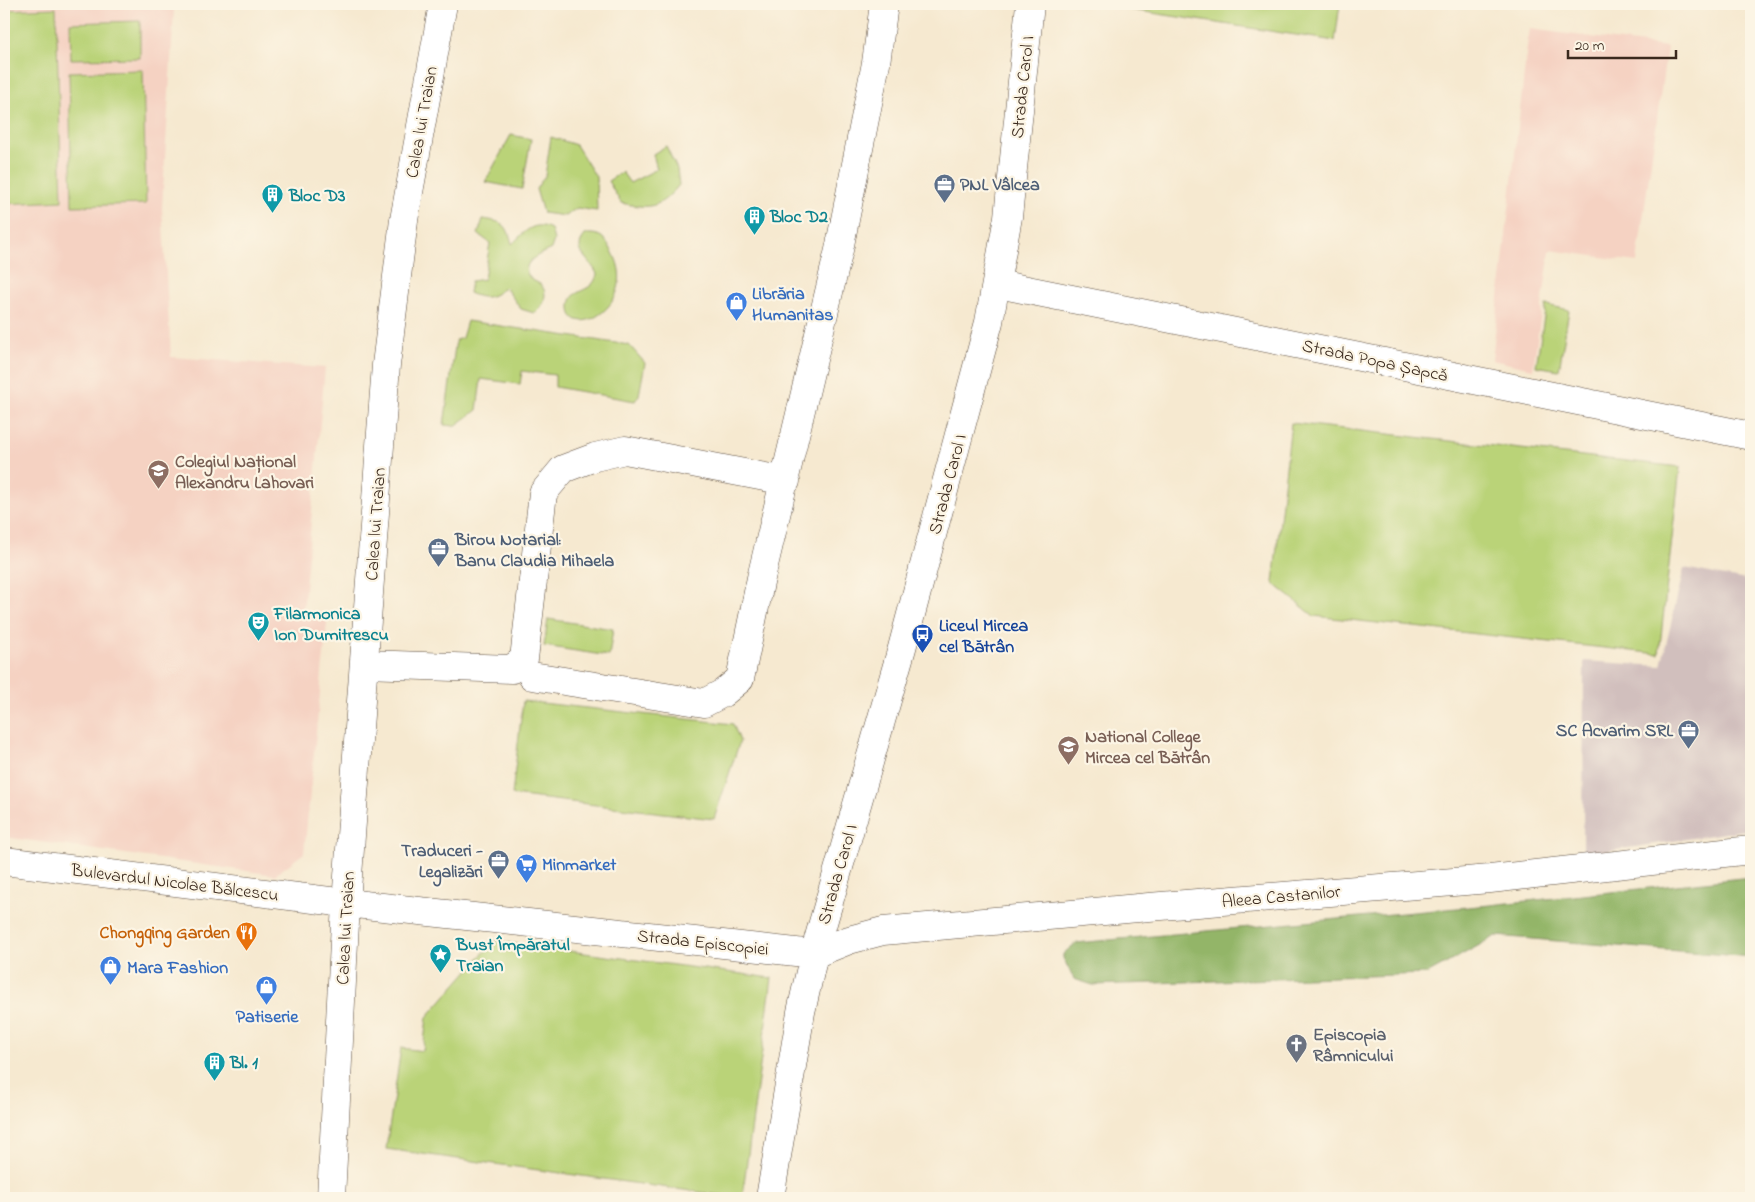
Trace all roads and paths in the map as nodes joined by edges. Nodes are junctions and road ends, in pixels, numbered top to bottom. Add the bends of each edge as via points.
1 (443, 4) edge
2 (884, 4) edge
3 (1030, 4) edge
4 (998, 284) junction
5 (1751, 436) edge
6 (786, 481) junction
7 (365, 664) junction
8 (532, 676) dead end
9 (1751, 850) edge
10 (4, 861) edge
11 (346, 903) junction
12 (814, 954) junction
13 (331, 1198) edge
14 (770, 1198) edge

1 - 7 street, Calea lui Traian via 394,288
2 - 6 street via 876,63 839,250
3 - 4 street, Strada Carol I
4 - 5 street, Strada Popa Șapcă
4 - 12 street, Strada Carol I via 940,513
6 - 7 street via 625,450 563,469 543,493 524,659 512,669
6 - 8 street via 740,679 723,693 704,703
7 - 11 street, Calea lui Traian
9 - 12 street, Aleea Castanilor via 1490,879 892,930 849,940
10 - 11 street, Bulevardul Nicolae Bălcescu
11 - 12 street, Strada Episcopiei
11 - 13 street, Calea lui Traian
12 - 14 street via 801,1012

